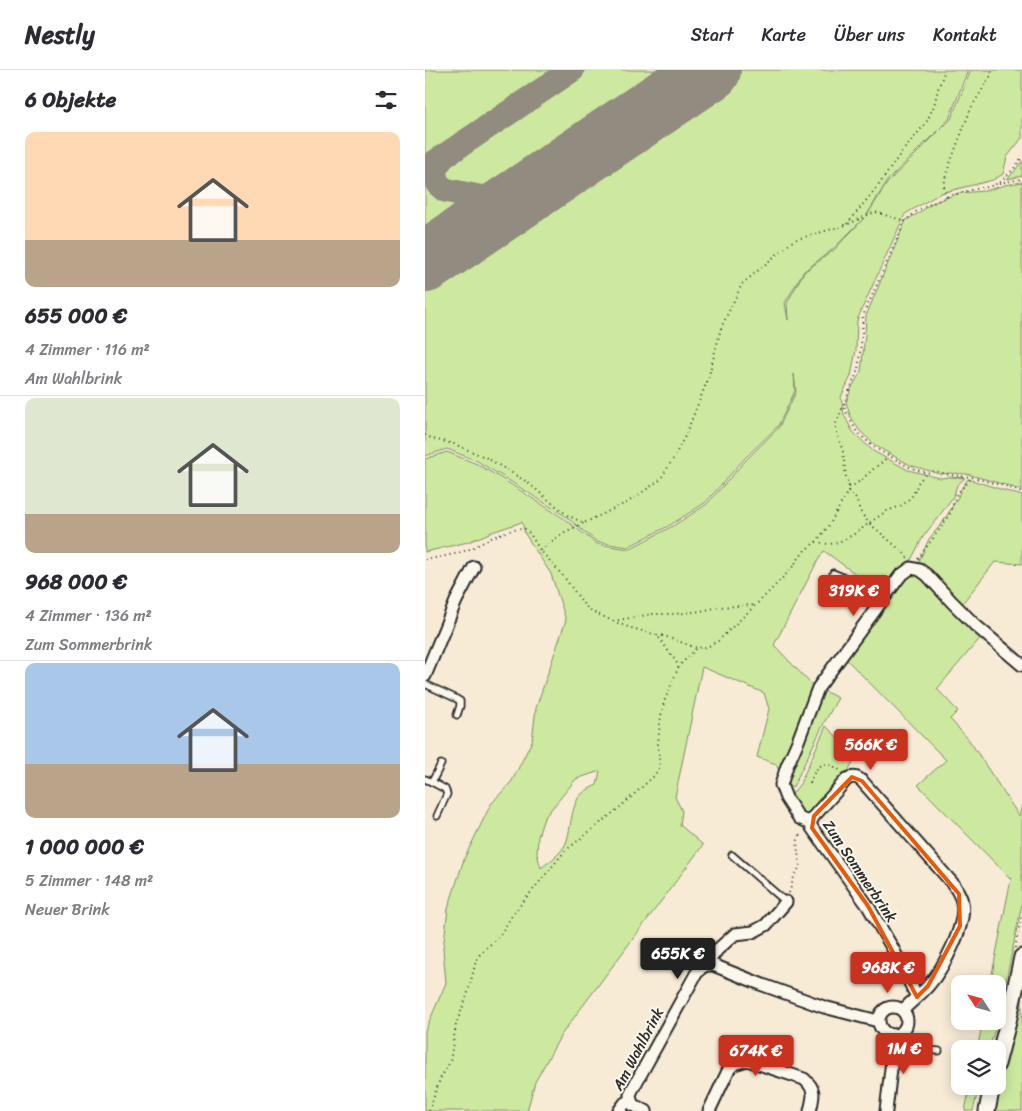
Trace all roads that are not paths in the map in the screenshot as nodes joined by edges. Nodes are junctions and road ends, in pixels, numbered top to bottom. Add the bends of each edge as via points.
1 (474, 566) dead end
2 (833, 573) dead end
3 (882, 602) junction
4 (1022, 665) edge
5 (425, 676) edge
6 (425, 684) edge
7 (457, 715) dead end
8 (441, 764) dead end
9 (425, 779) edge
10 (432, 782) junction
11 (437, 816) dead end
12 (810, 823) junction
13 (732, 856) dead end
14 (786, 902) joint
15 (1022, 957) edge
16 (706, 965) junction
17 (917, 997) junction
18 (903, 1010) junction
19 (878, 1022) junction
20 (895, 1035) junction
21 (1003, 1040) edge
22 (894, 1048) junction
23 (939, 1052) dead end
24 (990, 1095) edge
25 (631, 1101) junction
26 (619, 1111) edge
27 (646, 1111) edge
28 (709, 1111) edge
29 (810, 1111) edge
30 (886, 1111) edge
31 (987, 1111) edge

1 - 5 street
2 - 3 lane
3 - 4 street via 901,576 911,568 920,570 975,625
3 - 12 street via 817,688 782,778 786,798 799,818
6 - 7 lane via 459,701
8 - 10 lane
9 - 10 lane
10 - 11 lane via 445,789 447,794
12 - 17 street, Zum Sommerbrink via 868,906
12 - 17 street, Zum Sommerbrink via 849,778 857,778 954,885 963,903 960,926 938,972
13 - 14 lane
14 - 16 street, Am Wahlbrink via 766,926 753,932 735,934
15 - 21 main road
16 - 19 street via 824,1007
16 - 25 street, Am Wahlbrink via 696,974 632,1090
17 - 18 street
18 - 19 street via 888,1007
18 - 20 street via 907,1025
19 - 20 street via 884,1032
20 - 22 street
22 - 23 lane
22 - 30 street
24 - 31 main road
25 - 26 street, Am Wahlbrink
25 - 27 street
28 - 29 street via 729,1069 747,1060 809,1083 814,1095

